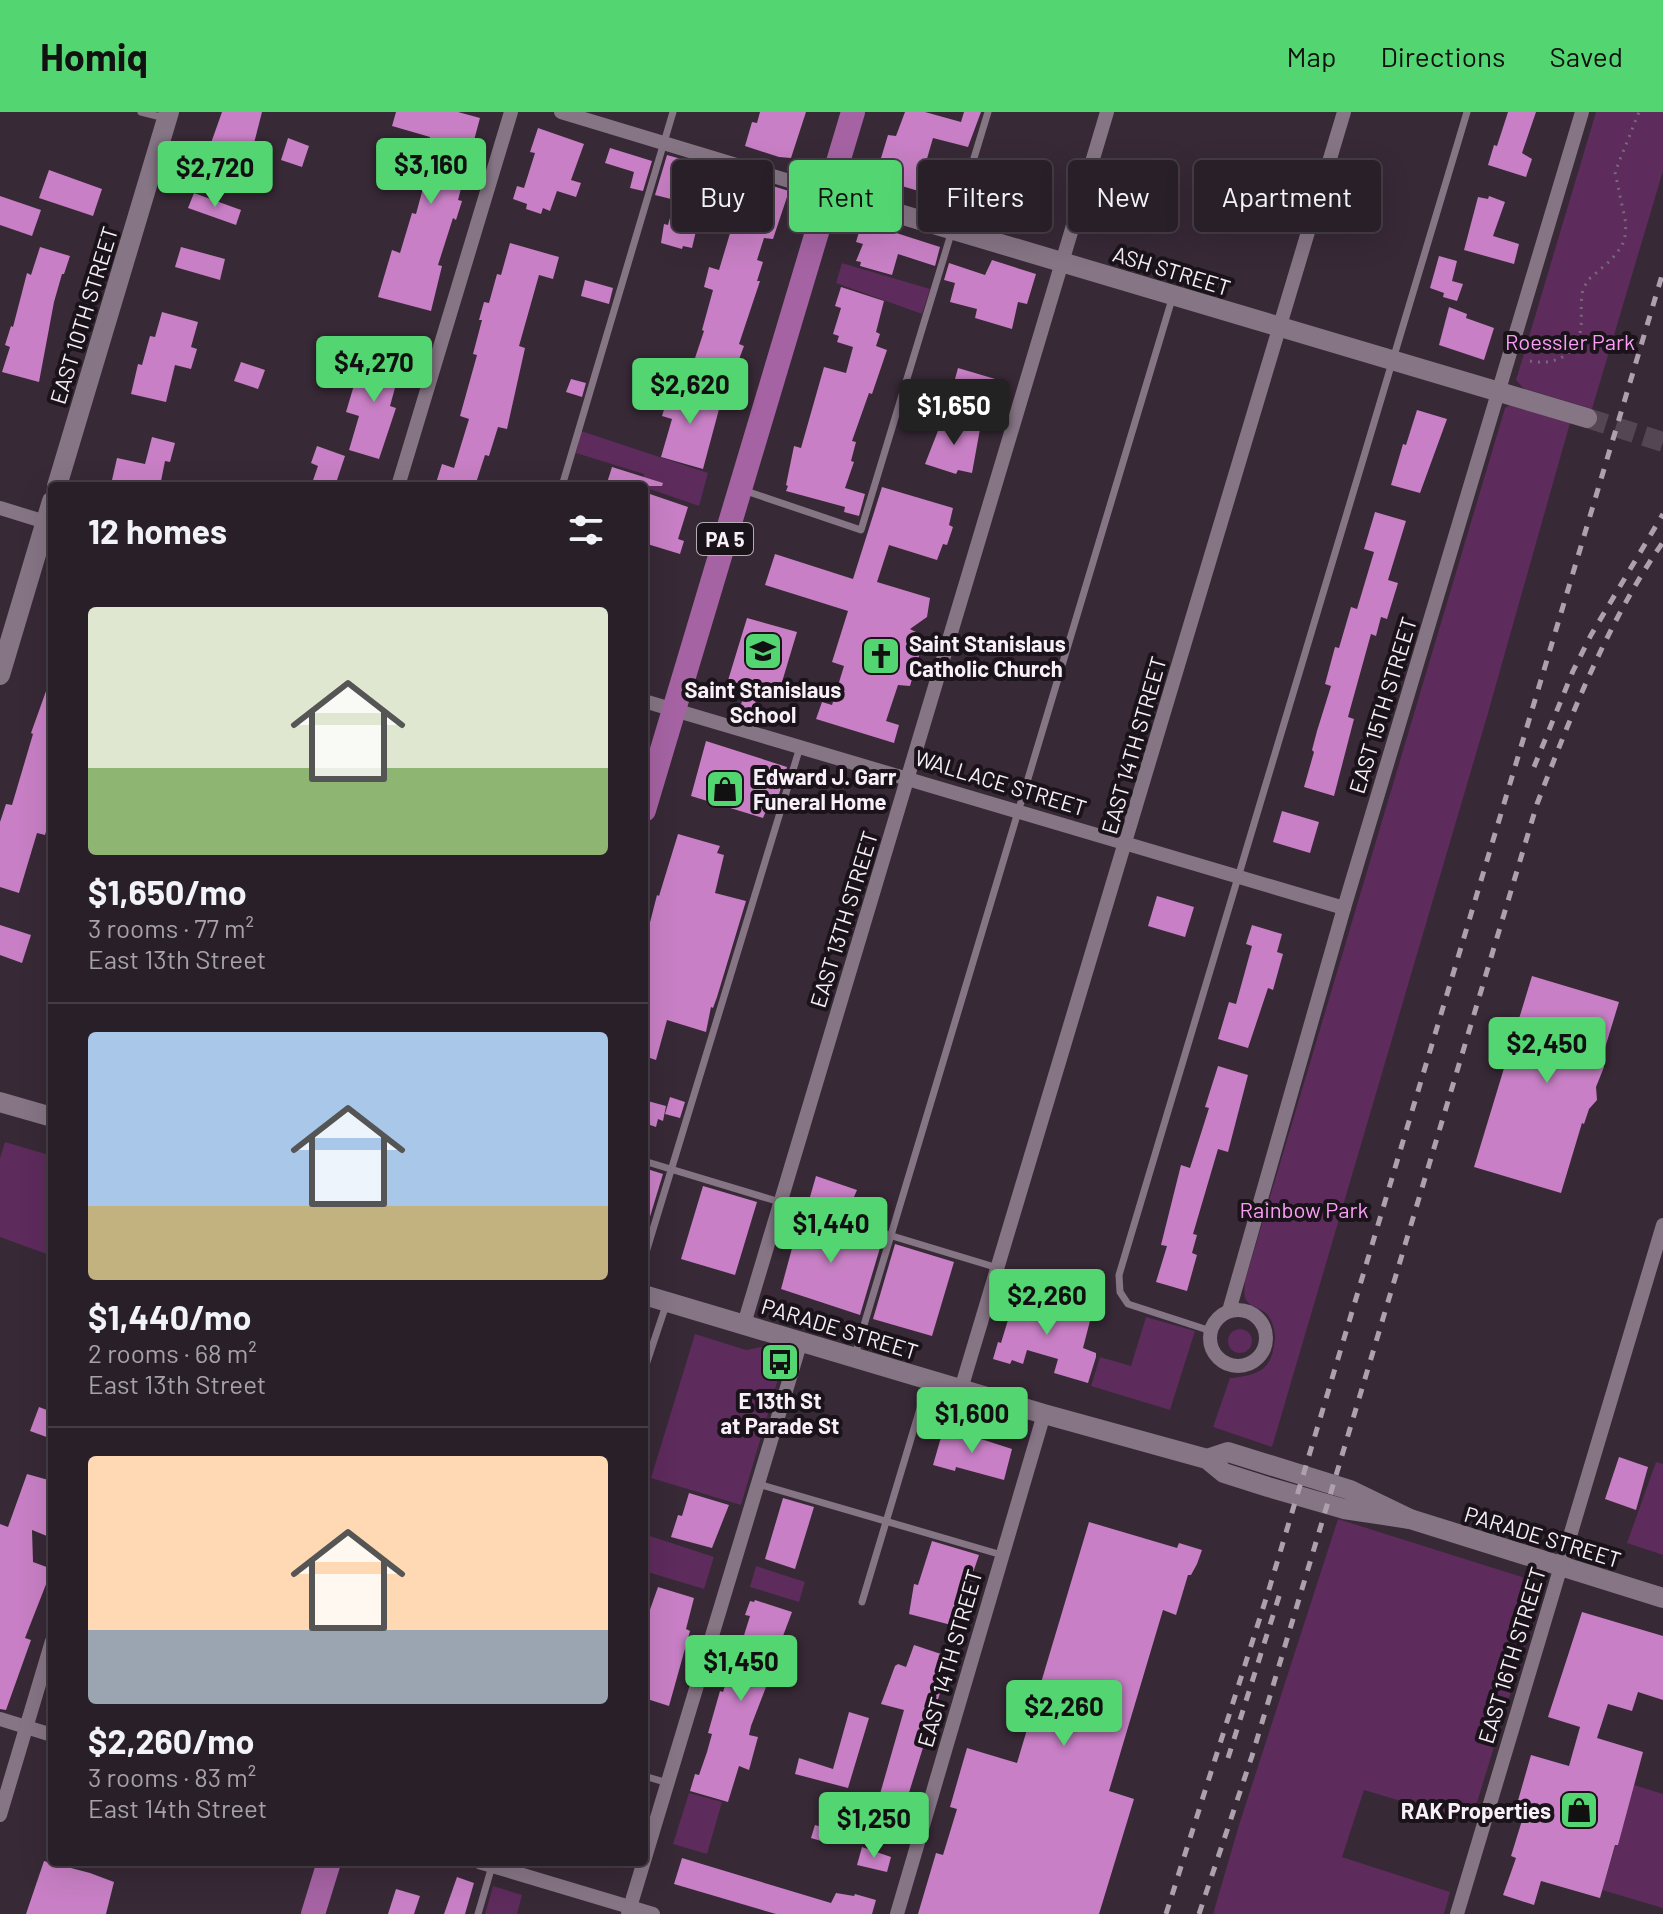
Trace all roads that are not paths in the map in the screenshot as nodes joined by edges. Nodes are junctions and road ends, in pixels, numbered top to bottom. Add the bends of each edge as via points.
1 (141, 112) edge
2 (511, 112) edge
3 (561, 112) edge
4 (673, 112) edge
5 (853, 112) edge
6 (988, 112) edge
7 (1107, 112) edge
8 (1344, 112) edge
9 (1467, 112) edge
10 (1582, 112) edge
11 (168, 115) edge
12 (663, 143) junction
13 (839, 160) edge
14 (973, 160) edge
15 (789, 181) edge
16 (817, 232) edge
17 (951, 232) edge
18 (959, 232) edge
19 (1062, 262) junction
20 (1173, 296) junction
21 (1279, 326) junction
22 (1393, 360) junction
23 (1498, 391) junction
24 (1587, 418) tunnel mouth
25 (58, 482) edge
26 (399, 482) edge
27 (563, 482) edge
28 (740, 489) junction
29 (0, 508) edge
30 (48, 523) edge
31 (48, 526) edge
32 (0, 675) edge
33 (648, 702) edge
34 (674, 710) junction
35 (800, 747) junction
36 (908, 778) junction
37 (648, 797) edge
38 (1019, 811) junction
39 (1127, 842) junction
40 (1237, 876) junction
41 (1344, 908) junction
42 (0, 1102) edge
43 (48, 1116) edge
44 (648, 1162) edge
45 (671, 1170) junction
46 (780, 1203) junction
47 (1663, 1225) edge
48 (891, 1236) junction
49 (648, 1246) edge
50 (998, 1268) junction
51 (648, 1296) edge
52 (667, 1302) junction
53 (1229, 1311) junction
54 (744, 1324) junction
55 (1211, 1331) junction
56 (801, 1341) junction
57 (854, 1357) junction
58 (648, 1359) edge
59 (929, 1379) junction
60 (961, 1389) junction
61 (1044, 1414) junction
62 (758, 1484) junction
63 (886, 1521) junction
64 (1002, 1555) junction
65 (1561, 1567) junction
66 (1663, 1598) edge
67 (862, 1602) dead end
68 (48, 1654) edge
69 (0, 1719) edge
70 (26, 1727) junction
71 (48, 1734) edge
72 (648, 1777) edge
73 (668, 1783) junction
74 (0, 1815) edge
75 (648, 1848) edge
76 (328, 1866) edge
77 (486, 1866) edge
78 (492, 1866) edge
79 (643, 1866) edge
80 (629, 1910) edge
81 (313, 1914) edge
82 (478, 1914) edge
83 (653, 1914) edge
84 (897, 1914) edge
85 (1457, 1914) edge

1 - 11 lane
2 - 26 street
3 - 12 street, ASH STREET
4 - 12 lane
5 - 13 main road, PA 5
6 - 14 lane
7 - 19 street, EAST 13TH STREET
8 - 21 street, EAST 14TH STREET
9 - 22 lane
10 - 23 street, EAST 15TH STREET
11 - 25 street, EAST 10TH STREET
12 - 15 street, ASH STREET
12 - 27 lane
16 - 28 main road, PA 5
17 - 28 lane via 861,530
18 - 19 street, ASH STREET
19 - 20 street, ASH STREET
19 - 36 street, EAST 13TH STREET
20 - 21 street, ASH STREET
20 - 38 lane
21 - 22 street, ASH STREET
21 - 39 street, EAST 14TH STREET
22 - 23 street, ASH STREET
22 - 40 lane
23 - 24 street, ASH STREET
23 - 41 street, EAST 15TH STREET
28 - 34 main road, PA 5
29 - 30 street
31 - 32 street
33 - 34 street, WALLACE STREET
34 - 35 street, WALLACE STREET
34 - 37 main road, PA 5
35 - 36 street, WALLACE STREET
35 - 45 lane
36 - 38 street, WALLACE STREET
36 - 46 street, EAST 13TH STREET
38 - 39 street, WALLACE STREET
38 - 48 lane
39 - 40 street, WALLACE STREET
39 - 50 street, EAST 14TH STREET
40 - 41 street, WALLACE STREET
40 - 55 lane via 1118,1284 1136,1309
41 - 53 street, EAST 15TH STREET
42 - 43 street
44 - 45 lane
45 - 46 lane
45 - 49 lane
46 - 48 lane
46 - 54 street, EAST 13TH STREET
47 - 65 street, EAST 16TH STREET
48 - 50 lane
48 - 57 lane
50 - 60 street, EAST 14TH STREET
51 - 52 street, PARADE STREET
52 - 54 street, PARADE STREET
52 - 58 lane
53 - 55 street, EAST 15TH STREET
53 - 55 street via 1247,1311 1261,1323 1266,1340 1259,1357 1242,1366 1224,1363 1212,1349
54 - 56 street, PARADE STREET
56 - 57 street, PARADE STREET
56 - 62 street
57 - 59 street, PARADE STREET
59 - 60 street, PARADE STREET
59 - 63 lane
60 - 61 street, PARADE STREET
61 - 64 street, EAST 14TH STREET
61 - 65 street, PARADE STREET via 1207,1459 1228,1452
62 - 63 lane
62 - 73 street
63 - 64 lane
63 - 67 lane
64 - 84 street, EAST 14TH STREET
65 - 66 street, PARADE STREET
65 - 85 street, EAST 16TH STREET
68 - 70 street
69 - 70 street
70 - 71 street
70 - 74 street
72 - 73 lane
73 - 75 street
76 - 81 main road
77 - 82 lane
78 - 80 street
79 - 80 street
80 - 83 street

